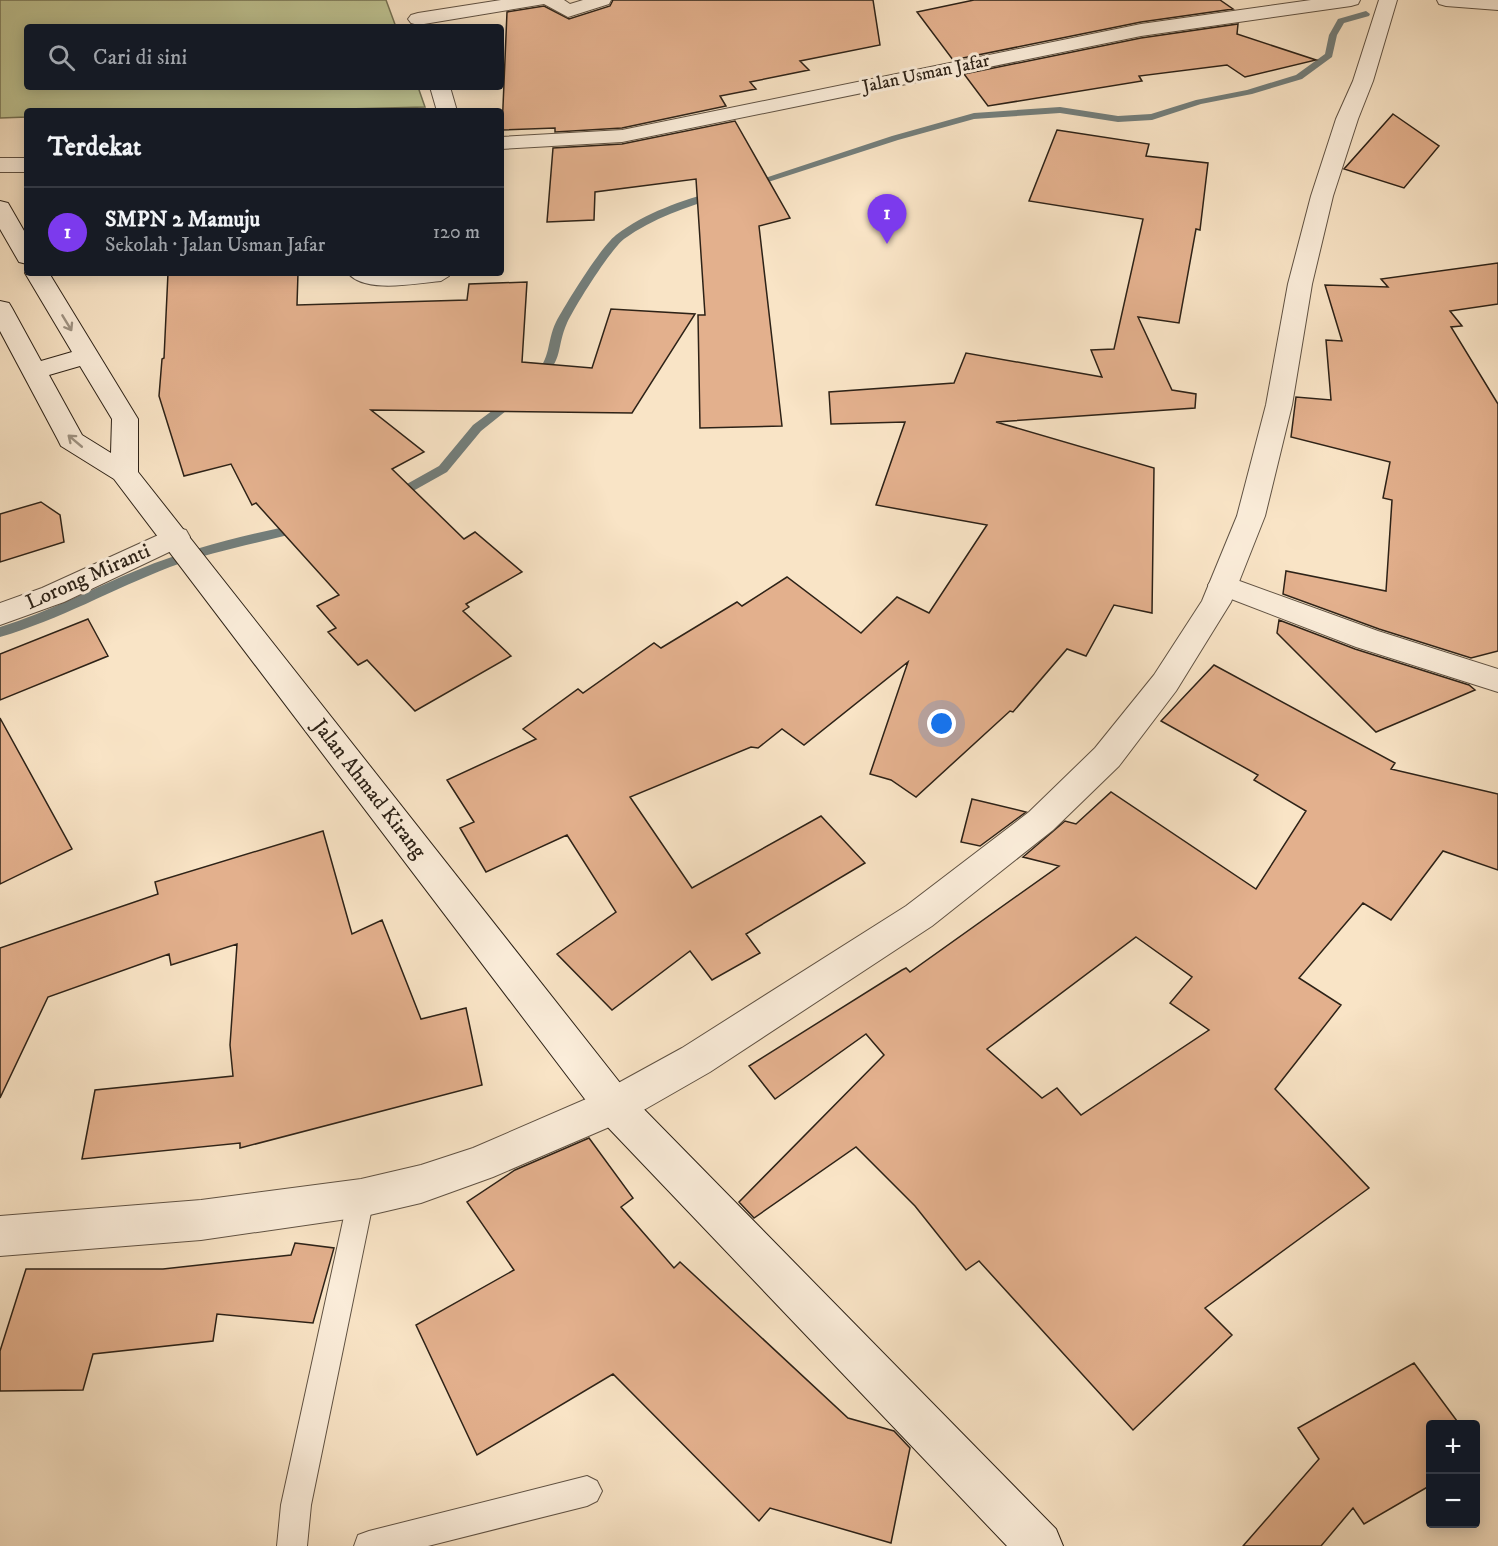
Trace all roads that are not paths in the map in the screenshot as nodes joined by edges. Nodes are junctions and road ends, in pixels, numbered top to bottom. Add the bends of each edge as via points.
1 (412, 0) edge
2 (537, 0) edge
3 (551, 0) edge
4 (602, 0) edge
5 (1351, 0) edge
6 (1388, 0) edge
7 (1446, 0) edge
8 (1498, 4) edge
9 (419, 23) edge
10 (441, 90) edge
11 (446, 108) edge
12 (504, 143) edge
13 (0, 165) edge
14 (24, 165) edge
15 (0, 208) edge
16 (7, 235) edge
17 (24, 254) edge
18 (39, 276) edge
19 (360, 276) edge
20 (441, 276) dead end
21 (0, 308) edge
22 (87, 356) junction
23 (33, 372) junction
24 (124, 473) junction
25 (178, 541) junction
26 (1223, 585) junction
27 (0, 614) edge
28 (1498, 681) edge
29 (614, 1106) junction
30 (361, 1198) junction
31 (0, 1236) edge
32 (587, 1491) dead end
33 (292, 1546) edge
34 (369, 1546) edge
35 (1039, 1546) edge

1 - 9 street
2 - 9 street
3 - 4 street via 568,11
5 - 12 street, Jalan Usman Jafar via 1179,15 1142,30 643,132 583,140
6 - 26 street via 1322,196 1300,284 1279,405 1251,516
7 - 8 street
10 - 11 street
13 - 14 street
15 - 16 street
16 - 17 street
18 -> 22 street
19 - 20 lane via 377,281
21 - 23 street, Jalan Ahmad Kirang
22 - 23 street
22 - 24 street via 125,419
24 -> 23 street, Jalan Ahmad Kirang via 70,440
24 - 25 street, Jalan Ahmad Kirang
25 - 27 street, Lorong Miranti
25 - 29 street, Jalan Ahmad Kirang
26 - 28 street via 1366,639
26 - 29 street via 1165,683 1107,757 1041,821 909,923 696,1060
29 - 30 street via 479,1164 421,1184
29 - 35 street, Jalan Ahmad Kirang
30 - 31 street via 201,1220
30 - 33 lane via 296,1505
32 - 34 lane

